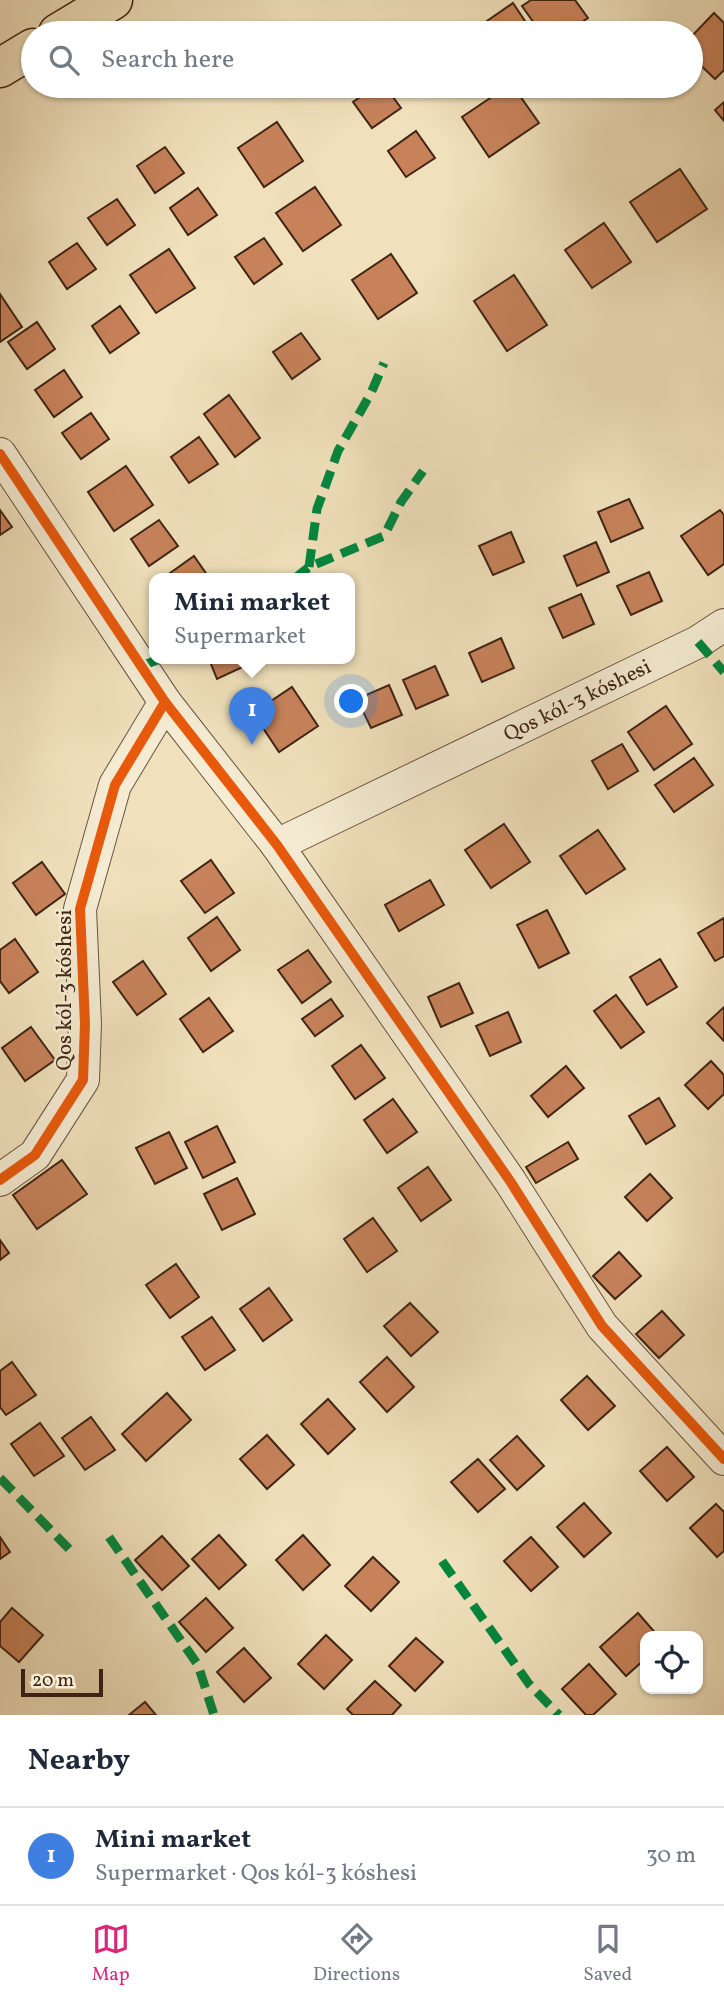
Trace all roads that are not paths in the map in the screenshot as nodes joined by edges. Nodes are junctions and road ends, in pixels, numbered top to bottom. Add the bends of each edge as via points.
1 (113, 0) edge
2 (78, 21) edge
3 (21, 55) edge
4 (0, 68) edge
5 (0, 454) edge
6 (724, 625) edge
7 (164, 702) junction
8 (277, 845) junction
9 (0, 1180) edge
10 (724, 1459) edge

1 - 2 main road
3 - 4 main road
5 - 7 street
6 - 8 street, Qos kól-3 kóshesi via 698,642
7 - 8 street
7 - 9 street, Qos kól-3 kóshesi via 115,785 80,909 83,1080 35,1155
8 - 10 street via 510,1181 602,1326

